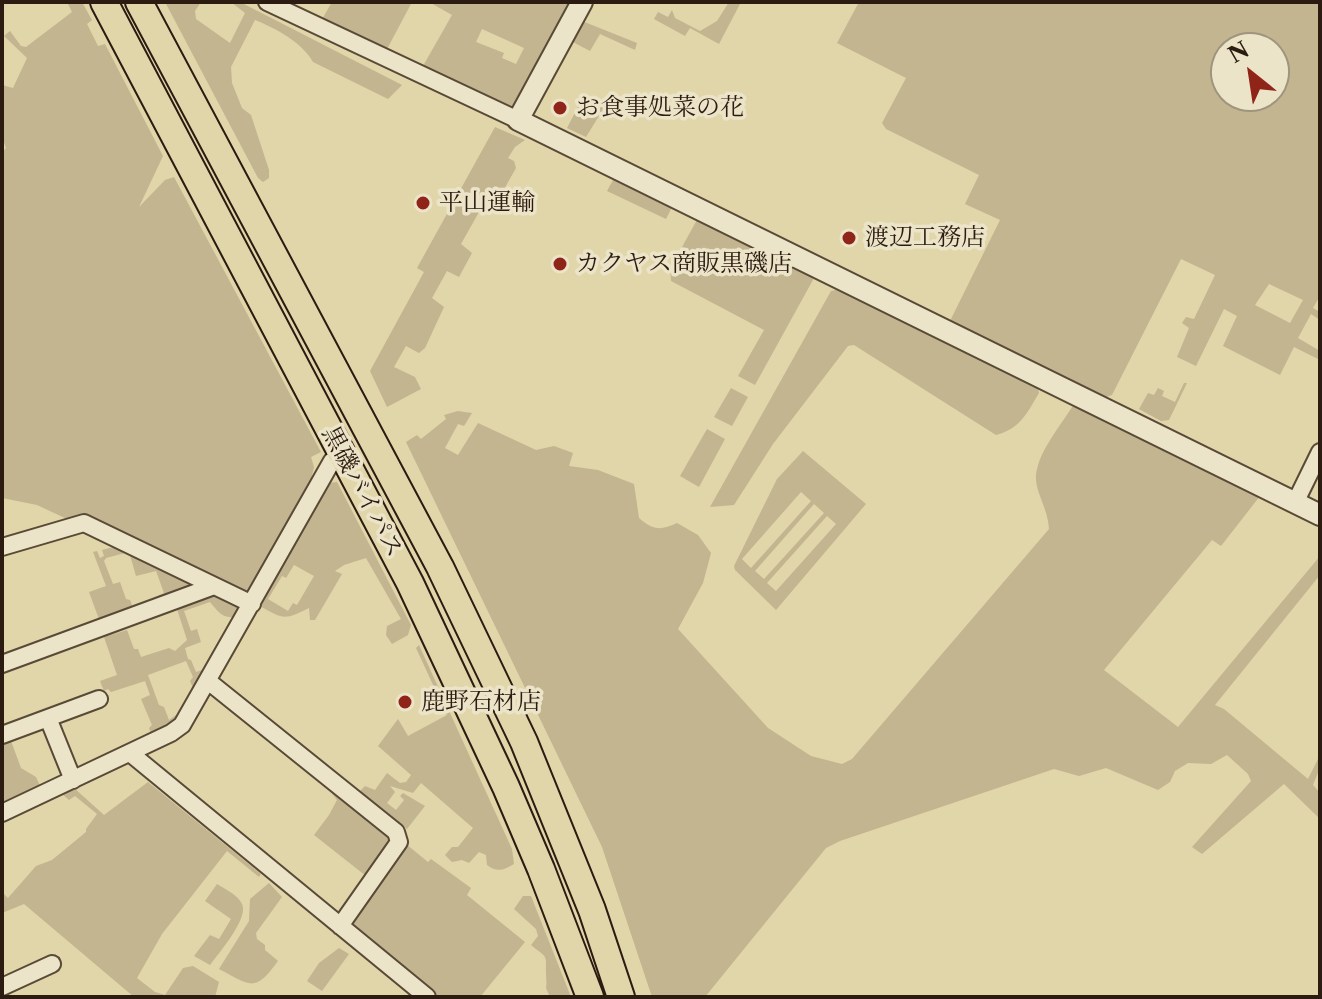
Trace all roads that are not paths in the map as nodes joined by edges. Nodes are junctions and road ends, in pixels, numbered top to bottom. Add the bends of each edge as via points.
1 (104, 2) edge
2 (139, 2) edge
3 (267, 2) edge
4 (582, 2) edge
5 (518, 120) junction
6 (1320, 452) edge
7 (342, 455) junction
8 (1295, 503) junction
9 (1320, 515) edge
10 (2, 547) edge
11 (214, 586) junction
12 (252, 604) junction
13 (2, 664) edge
14 (208, 681) junction
15 (99, 699) dead end
16 (48, 718) junction
17 (2, 735) edge
18 (130, 753) junction
19 (73, 780) junction
20 (2, 813) edge
21 (340, 926) junction
22 (52, 964) dead end
23 (2, 987) edge
24 (427, 997) edge
25 (590, 997) edge
26 (621, 997) edge

1 - 7 highway, 黒磯バイパス
2 - 26 highway, 黒磯バイパス via 440,567 537,771
3 - 5 street
4 - 5 street
5 - 8 street
6 - 8 street
7 - 12 street via 332,461
7 - 25 highway, 黒磯バイパス via 410,583 506,787
8 - 9 street
10 - 11 street via 84,523
11 - 12 street
11 - 13 street
12 - 14 street
14 - 18 street via 182,725
14 - 21 street via 396,832 399,842
15 - 16 street
16 - 17 street
16 - 19 street
18 - 19 street
18 - 21 street
19 - 20 street
21 - 24 street
22 - 23 street

